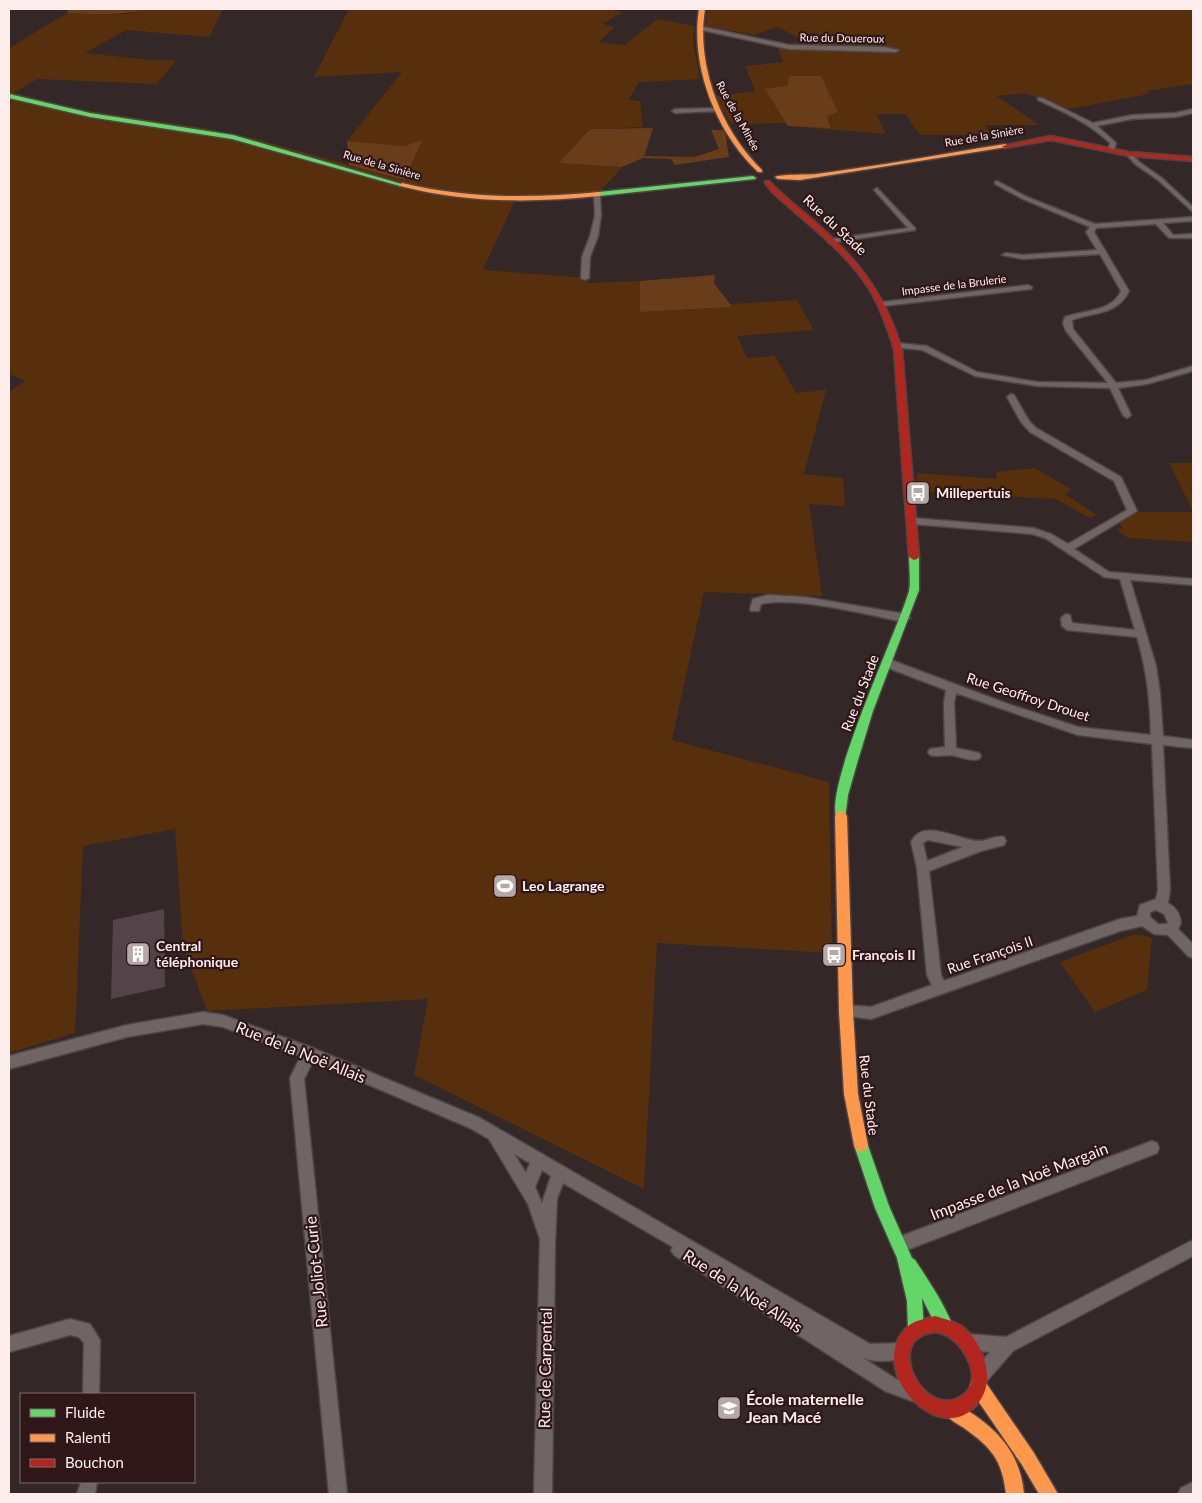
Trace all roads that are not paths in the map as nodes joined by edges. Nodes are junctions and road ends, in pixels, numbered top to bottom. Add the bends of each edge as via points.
1 (702, 9) edge
2 (699, 28) junction
3 (896, 50) dead end
4 (9, 96) edge
5 (1040, 99) dead end
6 (718, 109) junction
7 (675, 111) dead end
8 (1193, 111) edge
9 (1093, 125) junction
10 (1111, 150) junction
11 (1129, 154) junction
12 (1193, 159) edge
13 (757, 174) junction
14 (778, 177) junction
15 (766, 182) junction
16 (998, 183) dead end
17 (877, 190) dead end
18 (597, 195) junction
19 (1193, 210) edge
20 (1193, 219) edge
21 (1157, 221) junction
22 (1094, 226) junction
23 (922, 227) dead end
24 (913, 229) junction
25 (1193, 236) edge
26 (832, 241) junction
27 (1101, 252) junction
28 (1006, 255) dead end
29 (585, 278) dead end
30 (1028, 287) dead end
31 (883, 304) junction
32 (897, 344) junction
33 (1193, 368) edge
34 (1114, 386) junction
35 (1011, 397) dead end
36 (1127, 415) dead end
37 (913, 521) junction
38 (1067, 548) junction
39 (1124, 577) junction
40 (1193, 582) edge
41 (755, 608) dead end
42 (904, 618) junction
43 (1066, 618) dead end
44 (1141, 634) junction
45 (887, 663) junction
46 (952, 687) junction
47 (1157, 741) junction
48 (1193, 744) edge
49 (951, 751) junction
50 (934, 752) dead end
51 (975, 756) dead end
52 (1000, 841) dead end
53 (980, 846) junction
54 (923, 868) junction
55 (1161, 906) junction
56 (1145, 920) junction
57 (1170, 929) junction
58 (1193, 952) edge
59 (940, 988) junction
60 (846, 1011) junction
61 (310, 1053) junction
62 (9, 1063) edge
63 (494, 1134) junction
64 (1152, 1148) dead end
65 (539, 1159) junction
66 (560, 1172) junction
67 (576, 1180) junction
68 (527, 1188) junction
69 (547, 1241) junction
70 (1193, 1248) edge
71 (902, 1251) junction
72 (945, 1326) junction
73 (916, 1329) junction
74 (967, 1342) junction
75 (9, 1344) edge
76 (1007, 1344) junction
77 (902, 1351) junction
78 (979, 1381) junction
79 (91, 1393) edge
80 (914, 1393) junction
81 (952, 1410) junction
82 (1193, 1490) edge
83 (338, 1494) edge
84 (543, 1494) edge
85 (1015, 1494) edge
86 (1049, 1494) edge
87 (1187, 1494) edge

1 - 2 street, Rue de la Minée
2 - 3 street, Rue du Doueroux via 789,47
2 - 6 street, Rue de la Minée via 702,68
4 - 18 street, Rue de la Sinière via 90,115 233,137 410,187 450,195 527,199
5 - 9 street
6 - 7 street
6 - 13 street, Rue de la Minée
8 - 9 street
9 - 10 street via 1113,143
10 - 11 street, Rue de la Sinière
10 - 14 street, Rue de la Sinière via 1064,139 1044,139 840,173
11 - 12 street, Rue de la Sinière
11 - 19 street
13 - 14 street via 772,172
13 - 15 street
13 - 18 street, Rue de la Sinière
14 - 15 street
15 - 26 street, Rue du Stade
16 - 22 street via 1025,198
17 - 24 street
18 - 29 street via 598,215 586,257
20 - 21 street
21 - 22 street
21 - 25 street via 1172,237
22 - 27 street via 1090,232
23 - 24 street
24 - 26 street
26 - 31 street, Rue du Stade via 863,272
27 - 28 street via 1023,257
27 - 34 street via 1125,291 1123,300 1115,306 1075,315 1067,323
30 - 31 street, Impasse de la Brulerie
31 - 32 street, Rue du Stade
32 - 34 street via 924,348 974,374 1005,380 1063,386
32 - 37 street, Rue du Stade
33 - 34 street via 1146,382
34 - 36 street
35 - 38 street via 1033,430 1118,479 1132,511
37 - 38 street via 1033,531
37 - 42 street, Rue du Stade via 914,590
38 - 39 street via 1107,575
39 - 40 street
39 - 44 street
41 - 42 street via 757,601 763,598 823,603
42 - 45 street, Rue du Stade
43 - 44 street via 1067,626
44 - 47 street via 1151,666
45 - 46 street, Rue Geoffroy Drouet
45 - 60 street, Rue du Stade via 842,795 840,835
46 - 47 street, Rue Geoffroy Drouet via 1078,731
46 - 49 street via 949,703
47 - 48 street, Rue Geoffroy Drouet
47 - 55 street via 1164,890
49 - 50 street
49 - 51 street
52 - 53 street
53 - 54 street
53 - 54 street via 928,835 921,837 918,842
54 - 59 street via 934,975
55 - 56 street via 1151,904 1144,909
55 - 57 street via 1173,915 1175,923
56 - 57 street via 1157,930
56 - 59 street, Rue François II
57 - 58 street
59 - 60 street, Rue François II via 871,1013
60 - 71 street, Rue du Stade via 856,1126 865,1161
61 - 62 street, Rue de la Noë Allais via 247,1028 203,1018 127,1031
61 - 63 street, Rue de la Noë Allais
61 - 83 street, Rue Joliot-Curie via 297,1078
63 - 65 street, Rue de la Noë Allais
63 - 68 street, Rue de Carpental
64 - 71 street, Impasse de la Noë Margain
65 - 66 street, Rue de la Noë Allais
65 - 68 street
66 - 67 street, Rue de la Noë Allais
66 - 69 street, Rue de Carpental via 550,1198
67 - 77 street, Rue de la Noë Allais via 868,1352
67 - 80 street, Rue de la Noë Allais via 743,1292 891,1385
68 - 69 street, Rue de Carpental
69 - 84 street, Rue de Carpental
70 - 76 street
71 - 72 street, Rue du Stade
71 - 73 street, Rue du Stade via 915,1300
72 - 73 street via 935,1324
72 - 74 street
73 - 77 street via 904,1342
74 - 76 street
74 - 78 street via 974,1353
75 - 79 street via 70,1326 84,1330 92,1340
76 - 78 street
77 - 80 street via 901,1365
78 - 81 street via 972,1398
78 - 86 street
80 - 81 street via 938,1409
81 - 85 street via 1003,1449 1011,1464
82 - 87 street

